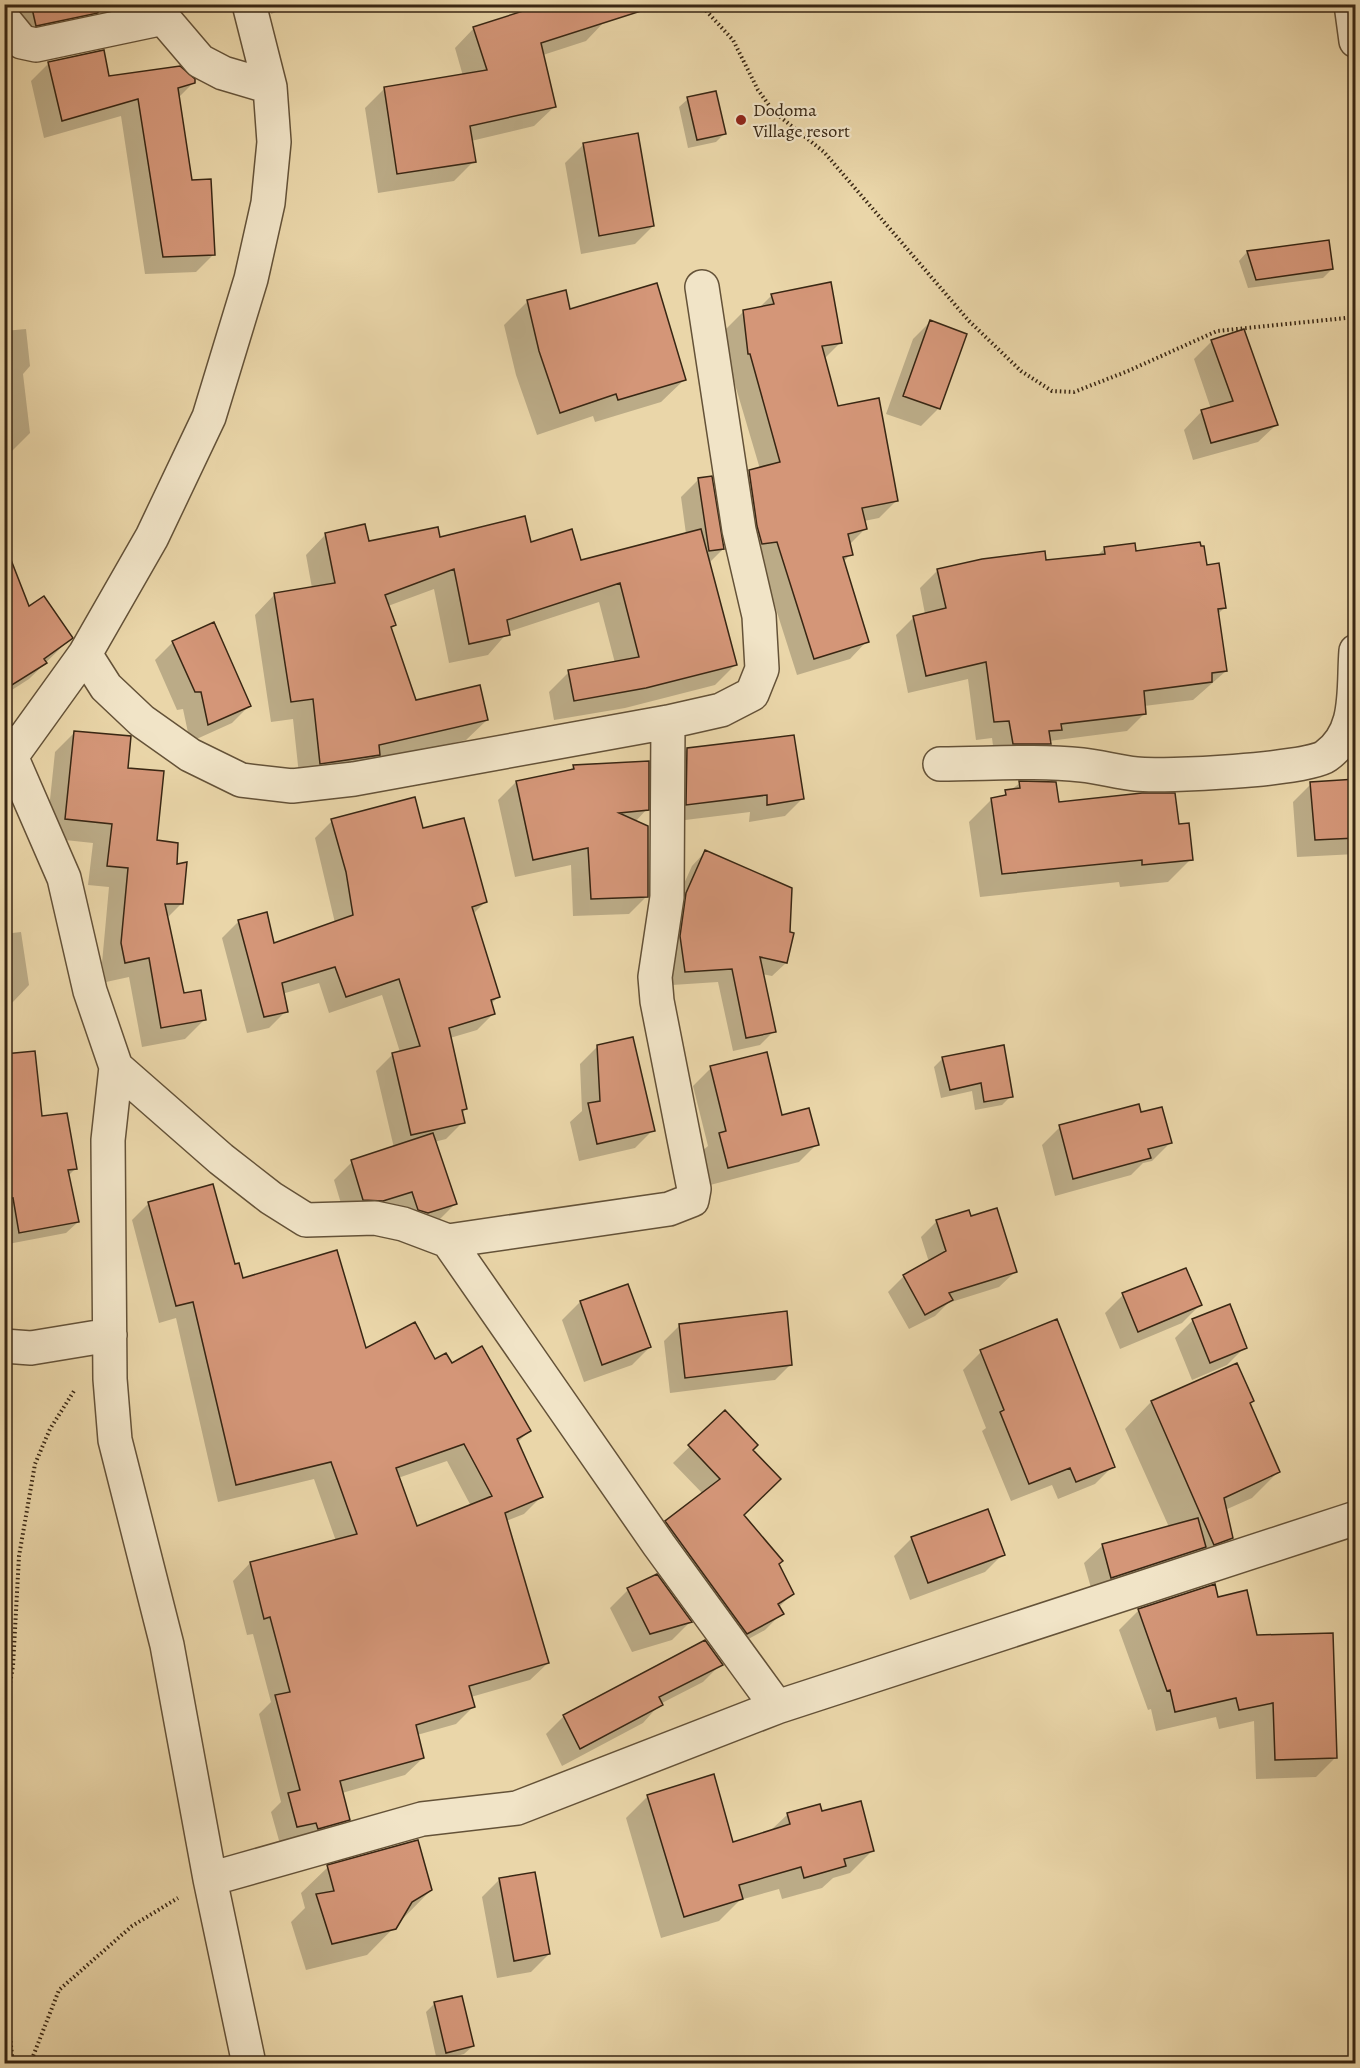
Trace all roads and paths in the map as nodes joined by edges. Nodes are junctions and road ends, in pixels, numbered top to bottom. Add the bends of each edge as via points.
1 (249, 4) edge
2 (700, 4) edge
3 (1351, 4) edge
4 (10, 36) edge
5 (1356, 41) edge
6 (270, 87) junction
7 (702, 287) dead end
8 (1356, 318) edge
9 (1356, 651) edge
10 (85, 654) junction
11 (668, 722) junction
12 (7, 750) edge
13 (940, 764) dead end
14 (116, 1066) junction
15 (448, 1241) junction
16 (110, 1335) junction
17 (4, 1346) edge
18 (80, 1382) dead end
19 (1356, 1518) edge
20 (777, 1707) junction
21 (4, 1718) edge
22 (210, 1879) junction
23 (4, 1983) edge
24 (13, 2064) edge
25 (30, 2064) edge
26 (249, 2064) edge

1 - 6 street
2 - 8 path via 732,40 774,112 824,152 969,321 1022,371 1052,391 1074,392 1217,331
3 - 5 street
4 - 6 street via 45,43 159,19 173,26 200,61 223,74
6 - 10 street via 274,142 268,203 251,279 209,417 152,537
7 - 11 street via 739,530 759,616 762,669 752,694 721,710
9 - 13 street via 1354,704 1343,738 1325,757 1289,768 1138,774 1081,765
10 - 11 street via 106,687 142,721 190,755 241,780 292,786 354,779
10 - 12 street
11 - 15 street via 667,897 655,977 692,1174 692,1200 669,1209
12 - 14 street via 64,878 90,991
14 - 15 street via 221,1159 306,1220 375,1218
14 - 16 street via 108,1140
15 - 20 street
16 - 17 street via 31,1348
16 - 22 street via 115,1440 167,1645
18 - 21 path via 50,1429 35,1464 19,1556 13,1666
19 - 20 street
20 - 22 street via 517,1808 422,1819
22 - 25 path via 132,1926 59,1990
22 - 26 street
23 - 24 path

